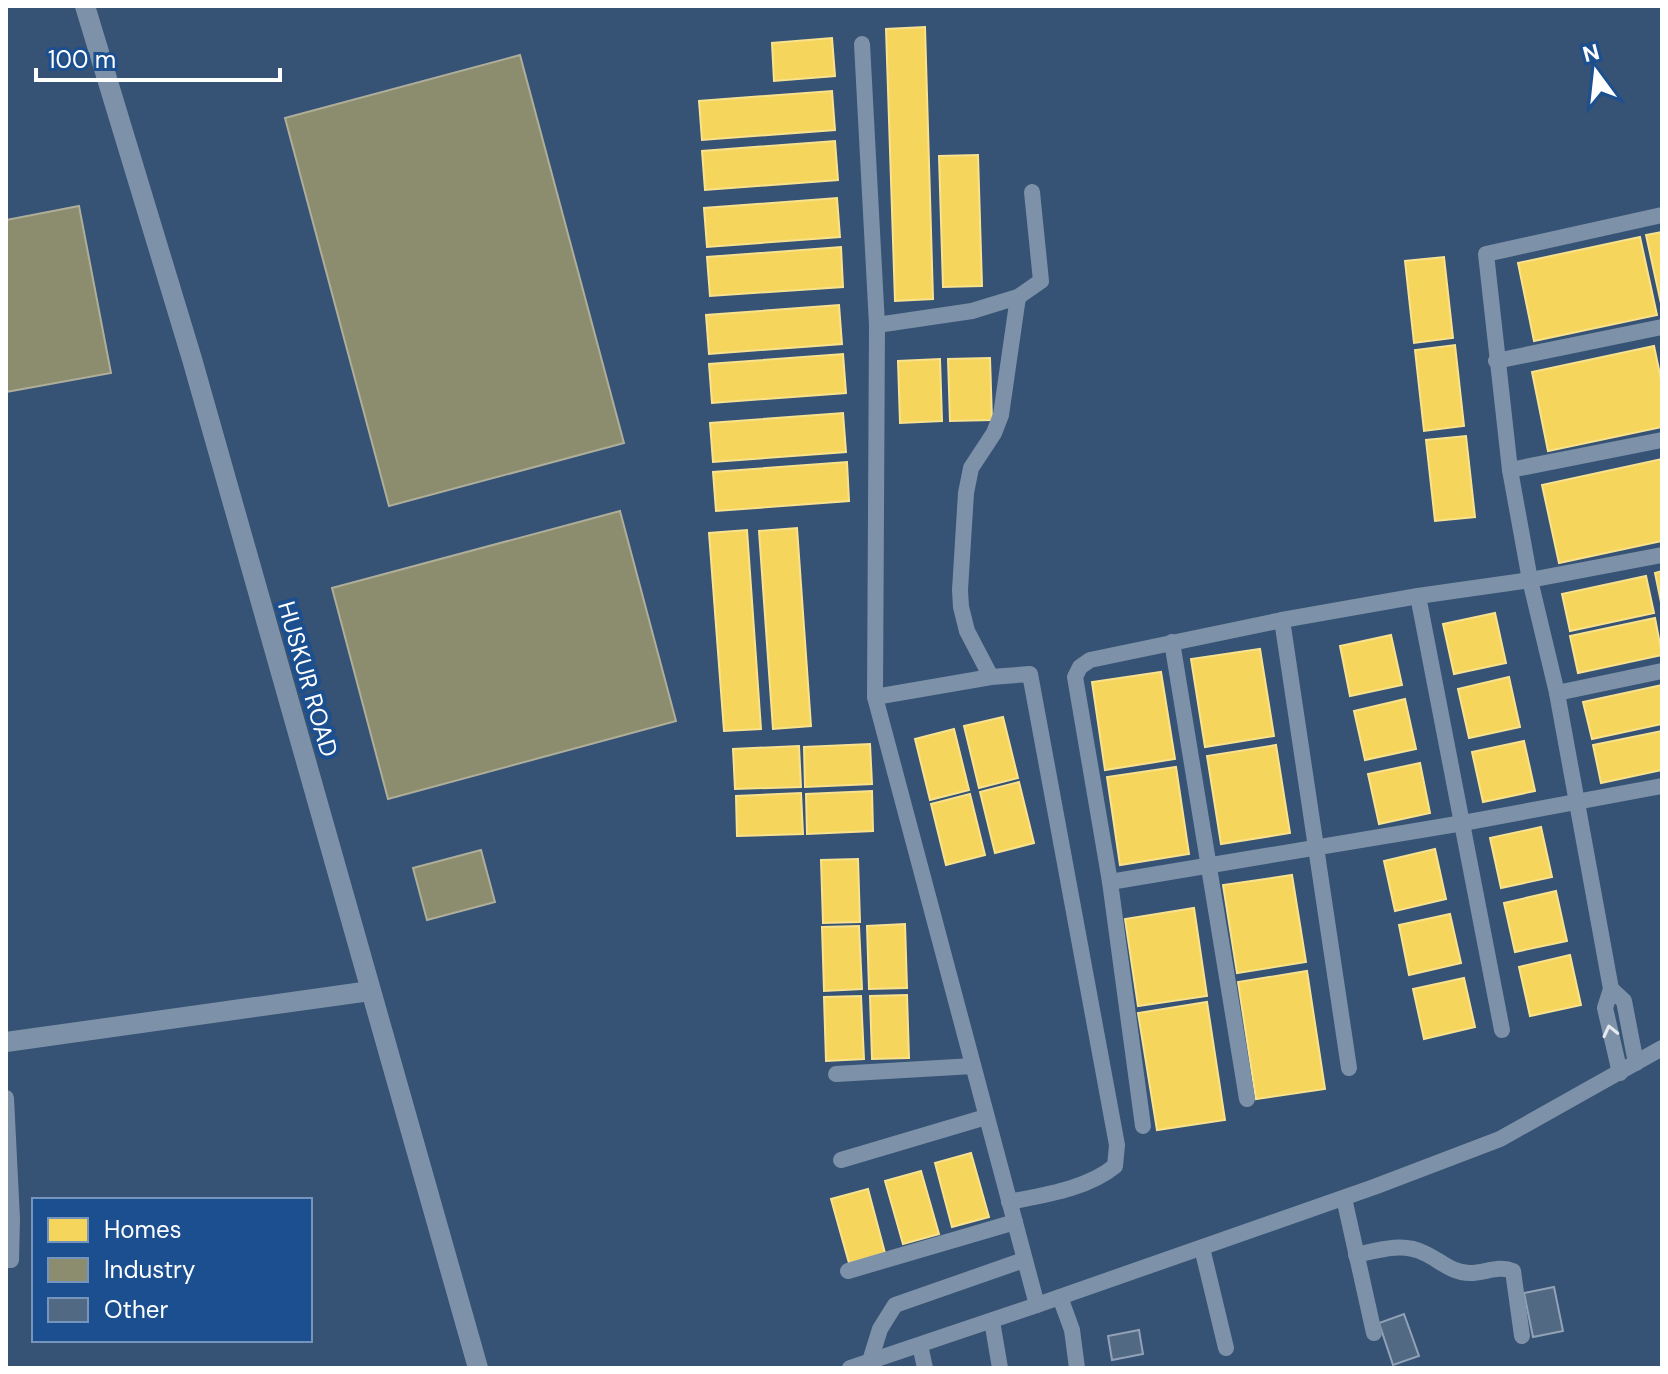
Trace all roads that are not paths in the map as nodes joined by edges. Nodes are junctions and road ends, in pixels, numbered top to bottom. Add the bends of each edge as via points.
1 (85, 6) edge
2 (862, 44) dead end
3 (1032, 192) dead end
4 (1662, 215) edge
5 (1018, 297) junction
6 (877, 325) junction
7 (1662, 327) edge
8 (1496, 361) junction
9 (1662, 440) edge
10 (1510, 470) junction
11 (1662, 555) edge
12 (1530, 580) junction
13 (1418, 596) junction
14 (1282, 620) junction
15 (1172, 642) junction
16 (1662, 671) edge
17 (991, 677) junction
18 (1557, 693) junction
19 (875, 697) junction
20 (1662, 786) edge
21 (1577, 802) junction
22 (1463, 823) junction
23 (1314, 849) junction
24 (1209, 865) junction
25 (1110, 882) junction
26 (1611, 989) junction
27 (370, 991) junction
28 (1502, 1030) dead end
29 (6, 1042) edge
30 (1662, 1048) edge
31 (1636, 1063) junction
32 (973, 1066) junction
33 (1349, 1068) dead end
34 (1620, 1073) junction
35 (836, 1074) dead end
36 (6, 1098) edge
37 (1247, 1099) dead end
38 (986, 1117) junction
39 (1143, 1126) dead end
40 (841, 1160) dead end
41 (1344, 1198) junction
42 (1009, 1202) junction
43 (1015, 1222) junction
44 (1202, 1248) junction
45 (1356, 1255) junction
46 (6, 1260) edge
47 (1024, 1260) junction
48 (848, 1271) dead end
49 (1060, 1297) junction
50 (1037, 1305) junction
51 (992, 1321) junction
52 (1374, 1333) dead end
53 (1522, 1336) dead end
54 (920, 1345) junction
55 (1226, 1348) dead end
56 (870, 1361) junction
57 (478, 1368) edge
58 (850, 1368) edge
59 (925, 1368) edge
60 (1000, 1368) edge
61 (1077, 1368) edge

1 - 27 street, HUSKUR ROAD via 192,359
2 - 6 street
3 - 5 street via 1041,281
4 - 8 street via 1486,254
5 - 6 street via 972,311
5 - 17 street via 1001,415 971,468 966,493 961,607
6 - 19 street
7 - 8 street
8 - 10 street
9 - 10 street
10 - 12 street
11 - 12 street
12 - 13 street
12 - 18 street
13 - 14 street
13 - 22 street
14 - 15 street
14 - 23 street
15 - 24 street
15 - 25 street via 1090,660 1075,677
16 - 18 street
17 - 19 street
17 - 42 street via 1030,674 1117,1145 1115,1166 1101,1177
18 - 21 street
19 - 32 street
20 - 21 street
21 - 22 street
21 - 26 street
22 - 23 street
22 - 28 street
23 - 24 street
23 - 33 street
24 - 25 street
24 - 37 street
25 - 39 street
26 - 31 street via 1624,1001
34 -> 26 street via 1605,1008
27 - 29 street
27 - 57 street, HUSKUR ROAD
30 - 31 street
31 - 34 street
32 - 35 street
32 - 38 street
34 - 41 street via 1500,1139
36 - 46 street via 12,1219 11,1260
38 - 40 street
38 - 42 street
41 - 44 street
41 - 45 street
42 - 43 street
43 - 47 street
43 - 48 street
44 - 49 street
44 - 55 street
45 - 52 street
45 - 53 street via 1399,1247 1469,1273 1513,1271
47 - 50 street
47 - 56 street via 895,1305
49 - 50 street
49 - 61 street
50 - 51 street
51 - 54 street
51 - 60 street
54 - 56 street
54 - 59 street
56 - 58 street

